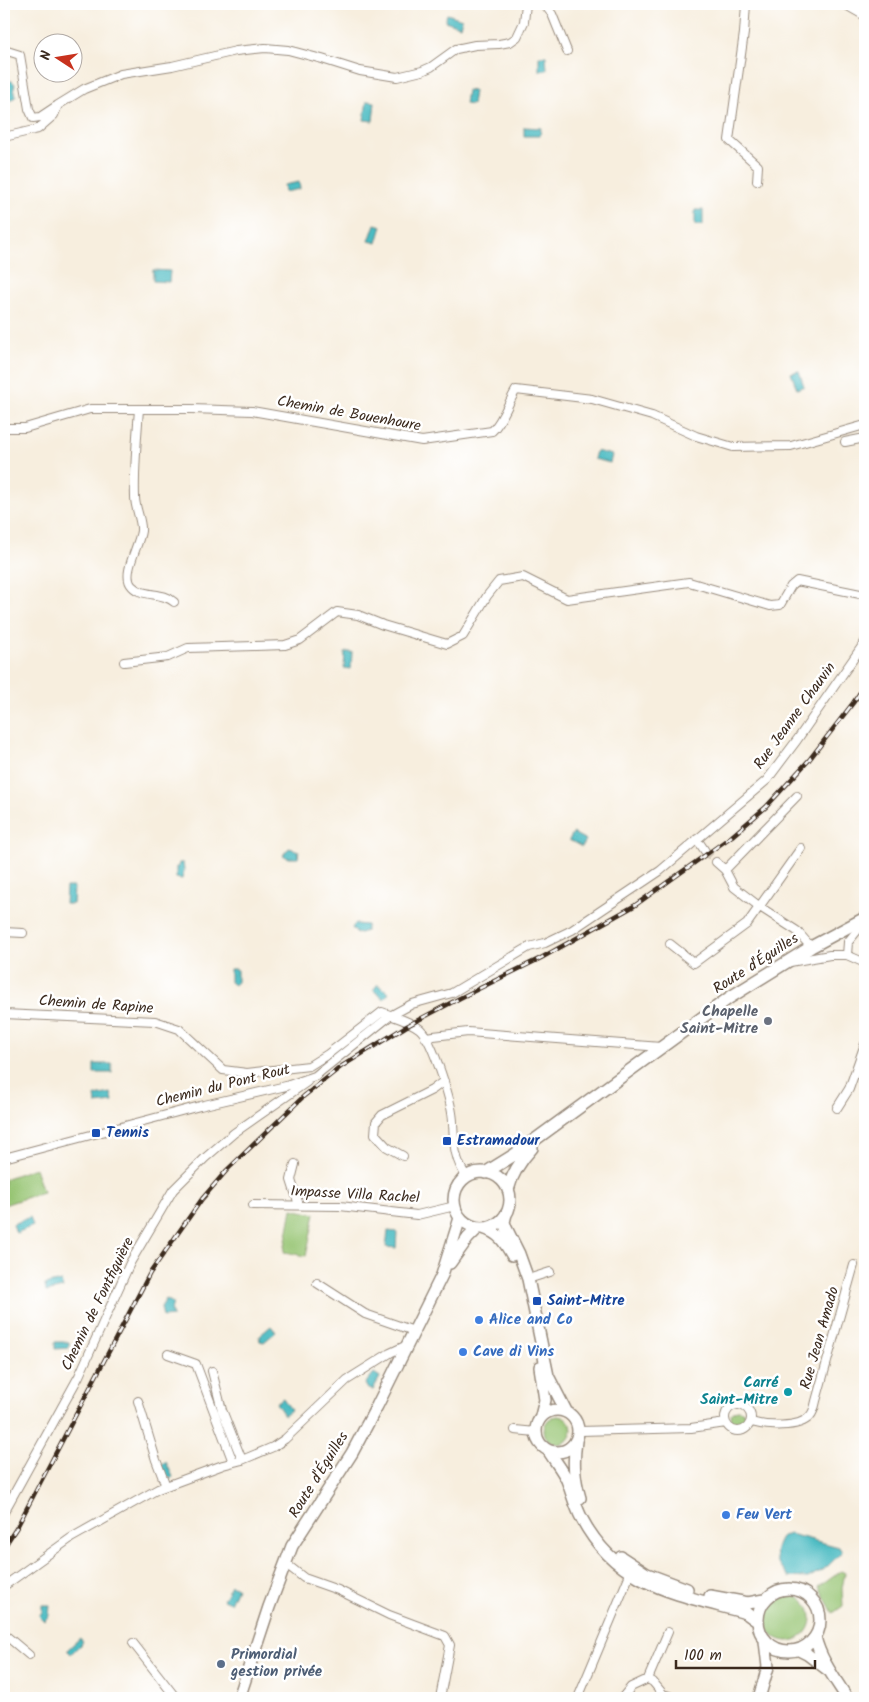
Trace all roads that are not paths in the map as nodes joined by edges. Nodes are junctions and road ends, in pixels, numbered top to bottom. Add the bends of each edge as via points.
1 (526, 4) edge
2 (544, 4) edge
3 (746, 4) edge
4 (844, 4) edge
5 (865, 16) edge
6 (4, 50) edge
7 (568, 51) dead end
8 (58, 106) junction
9 (4, 137) edge
10 (757, 181) dead end
11 (139, 408) junction
12 (865, 425) edge
13 (4, 428) edge
14 (865, 438) edge
15 (846, 442) dead end
16 (865, 595) edge
17 (174, 602) dead end
18 (865, 642) edge
19 (124, 662) dead end
20 (796, 796) dead end
21 (696, 840) junction
22 (801, 848) dead end
23 (705, 851) tunnel mouth
24 (716, 862) tunnel mouth
25 (725, 870) junction
26 (760, 907) junction
27 (865, 920) edge
28 (4, 932) edge
29 (23, 933) dead end
30 (670, 944) dead end
31 (811, 947) junction
32 (847, 955) junction
33 (865, 962) edge
34 (783, 963) junction
35 (4, 1014) edge
36 (390, 1016) junction
37 (425, 1037) junction
38 (865, 1044) edge
39 (661, 1047) junction
40 (315, 1076) junction
41 (444, 1081) junction
42 (837, 1108) dead end
43 (546, 1131) junction
44 (403, 1156) dead end
45 (4, 1158) edge
46 (295, 1164) dead end
47 (486, 1173) junction
48 (467, 1177) junction
49 (508, 1190) junction
50 (253, 1204) dead end
51 (299, 1205) junction
52 (455, 1206) junction
53 (506, 1214) junction
54 (460, 1218) junction
55 (481, 1228) junction
56 (854, 1266) dead end
57 (550, 1272) dead end
58 (442, 1275) junction
59 (528, 1279) junction
60 (317, 1284) dead end
61 (414, 1331) junction
62 (407, 1345) junction
63 (168, 1354) dead end
64 (212, 1371) dead end
65 (138, 1401) dead end
66 (566, 1411) junction
67 (541, 1416) junction
68 (751, 1422) junction
69 (726, 1423) junction
70 (514, 1430) dead end
71 (536, 1432) junction
72 (578, 1436) junction
73 (548, 1450) junction
74 (242, 1460) junction
75 (233, 1462) junction
76 (166, 1486) junction
77 (4, 1512) edge
78 (284, 1565) junction
79 (630, 1574) junction
80 (4, 1586) edge
81 (764, 1600) junction
82 (757, 1621) junction
83 (668, 1632) dead end
84 (4, 1634) edge
85 (815, 1637) junction
86 (765, 1641) junction
87 (134, 1643) dead end
88 (793, 1651) junction
89 (29, 1655) dead end
90 (768, 1667) junction
91 (830, 1672) junction
92 (648, 1679) junction
93 (176, 1698) edge
94 (239, 1698) edge
95 (440, 1698) edge
96 (578, 1698) edge
97 (622, 1698) edge
98 (675, 1698) edge
99 (759, 1698) edge
100 (847, 1698) edge

1 - 8 street via 524,22 517,37 510,42 456,49 431,68 397,77 360,71 288,50 266,48 121,74 84,89
2 - 7 street via 552,14
3 - 10 street via 729,140 758,166
4 - 5 street
6 - 8 street via 20,55 33,118
8 - 9 street via 54,115 38,128
11 - 12 street, Chemin de Bouenhoure via 252,411 422,441 492,431 516,390 592,399 652,416 696,436 733,447 791,446
11 - 13 street, Chemin de Bouenhoure via 90,409 25,428
11 - 17 street via 135,506 141,529 129,581 133,588
14 - 15 street
16 - 19 street via 797,581 780,605 770,606 689,582 567,599 523,577 499,581 463,636 447,644 383,626 358,615 337,612 300,640 286,645 188,648 168,657
18 - 21 street, Rue Jeanne Chauvin via 767,780
20 - 25 street
21 - 23 street
21 - 36 street, Rue Jeanne Chauvin via 640,885 572,930 529,947 452,993 412,1004
22 - 26 street
24 - 25 street
25 - 26 street via 734,887
26 - 30 street via 747,924 694,963
26 - 31 street via 796,932
27 - 31 street, Route d'Éguilles
27 - 32 street via 848,942
28 - 29 street
31 - 34 street, Route d'Éguilles
32 - 33 street
32 - 34 street
34 - 39 street, Route d'Éguilles
35 - 36 street, Chemin de Rapine via 155,1022 179,1029 223,1070 247,1073 309,1066 382,1012
36 - 37 street via 421,1030
36 - 40 street, Chemin du Pont Rout
37 - 39 street via 468,1032
37 - 41 street
38 - 42 street
39 - 43 street, Route d'Éguilles
40 - 45 street, Chemin du Pont Rout
40 - 77 street, Chemin de Fontfiguière via 234,1133 173,1190 130,1263 79,1376
41 - 44 street via 382,1115 376,1122 375,1134 387,1147
41 - 48 street via 452,1105 455,1152
43 - 47 street, Route d'Éguilles
43 - 49 street, Route d'Éguilles via 520,1161
46 - 51 street via 290,1180
47 - 48 street
47 - 49 street via 499,1178
48 - 52 street via 456,1190
49 - 53 street
50 - 51 street, Impasse Villa Rachel
51 - 52 street, Impasse Villa Rachel via 417,1215
52 - 54 street
53 - 55 street via 496,1224
53 - 59 street via 506,1228
54 - 55 street
54 - 58 street, Route d'Éguilles
55 - 58 street, Route d'Éguilles via 468,1238
55 - 67 street via 494,1231 502,1238 518,1271 542,1376 545,1400
56 - 68 street, Rue Jean Amado via 810,1416 798,1423 779,1425
57 - 59 street
58 - 61 street, Route d'Éguilles
59 - 66 street via 548,1376
60 - 61 street via 365,1314
61 - 62 street, Route d'Éguilles
62 - 74 street via 347,1380 285,1439
62 - 78 street, Route d'Éguilles via 352,1453 292,1546
63 - 75 street via 196,1364
64 - 74 street via 222,1410
65 - 76 street
66 - 67 street via 558,1409
66 - 72 street via 572,1415
67 - 71 street
68 - 69 street via 745,1430 737,1431
68 - 69 street via 748,1408 735,1405 726,1414
69 - 72 street
70 - 71 street
71 - 73 street via 538,1441
72 - 73 street via 569,1449
72 - 81 street via 573,1463 580,1499 595,1529 616,1553 647,1574 687,1590 748,1603
73 - 79 street via 566,1478 576,1507 592,1536
74 - 75 street
75 - 76 street
76 - 80 street via 71,1538
78 - 94 street, Route d'Éguilles
78 - 95 street via 304,1578 445,1636 450,1646
79 - 82 street via 661,1590 746,1613
79 - 96 street
81 - 82 street
81 - 85 street via 786,1588 808,1595 820,1617
82 - 86 street
83 - 92 street
84 - 89 street
85 - 88 street via 808,1645
85 - 91 street
86 - 88 street
86 - 90 street
87 - 93 street
88 - 90 street via 780,1656
88 - 91 street via 807,1654
90 - 99 street
91 - 100 street
92 - 97 street via 631,1688
92 - 98 street via 663,1694

